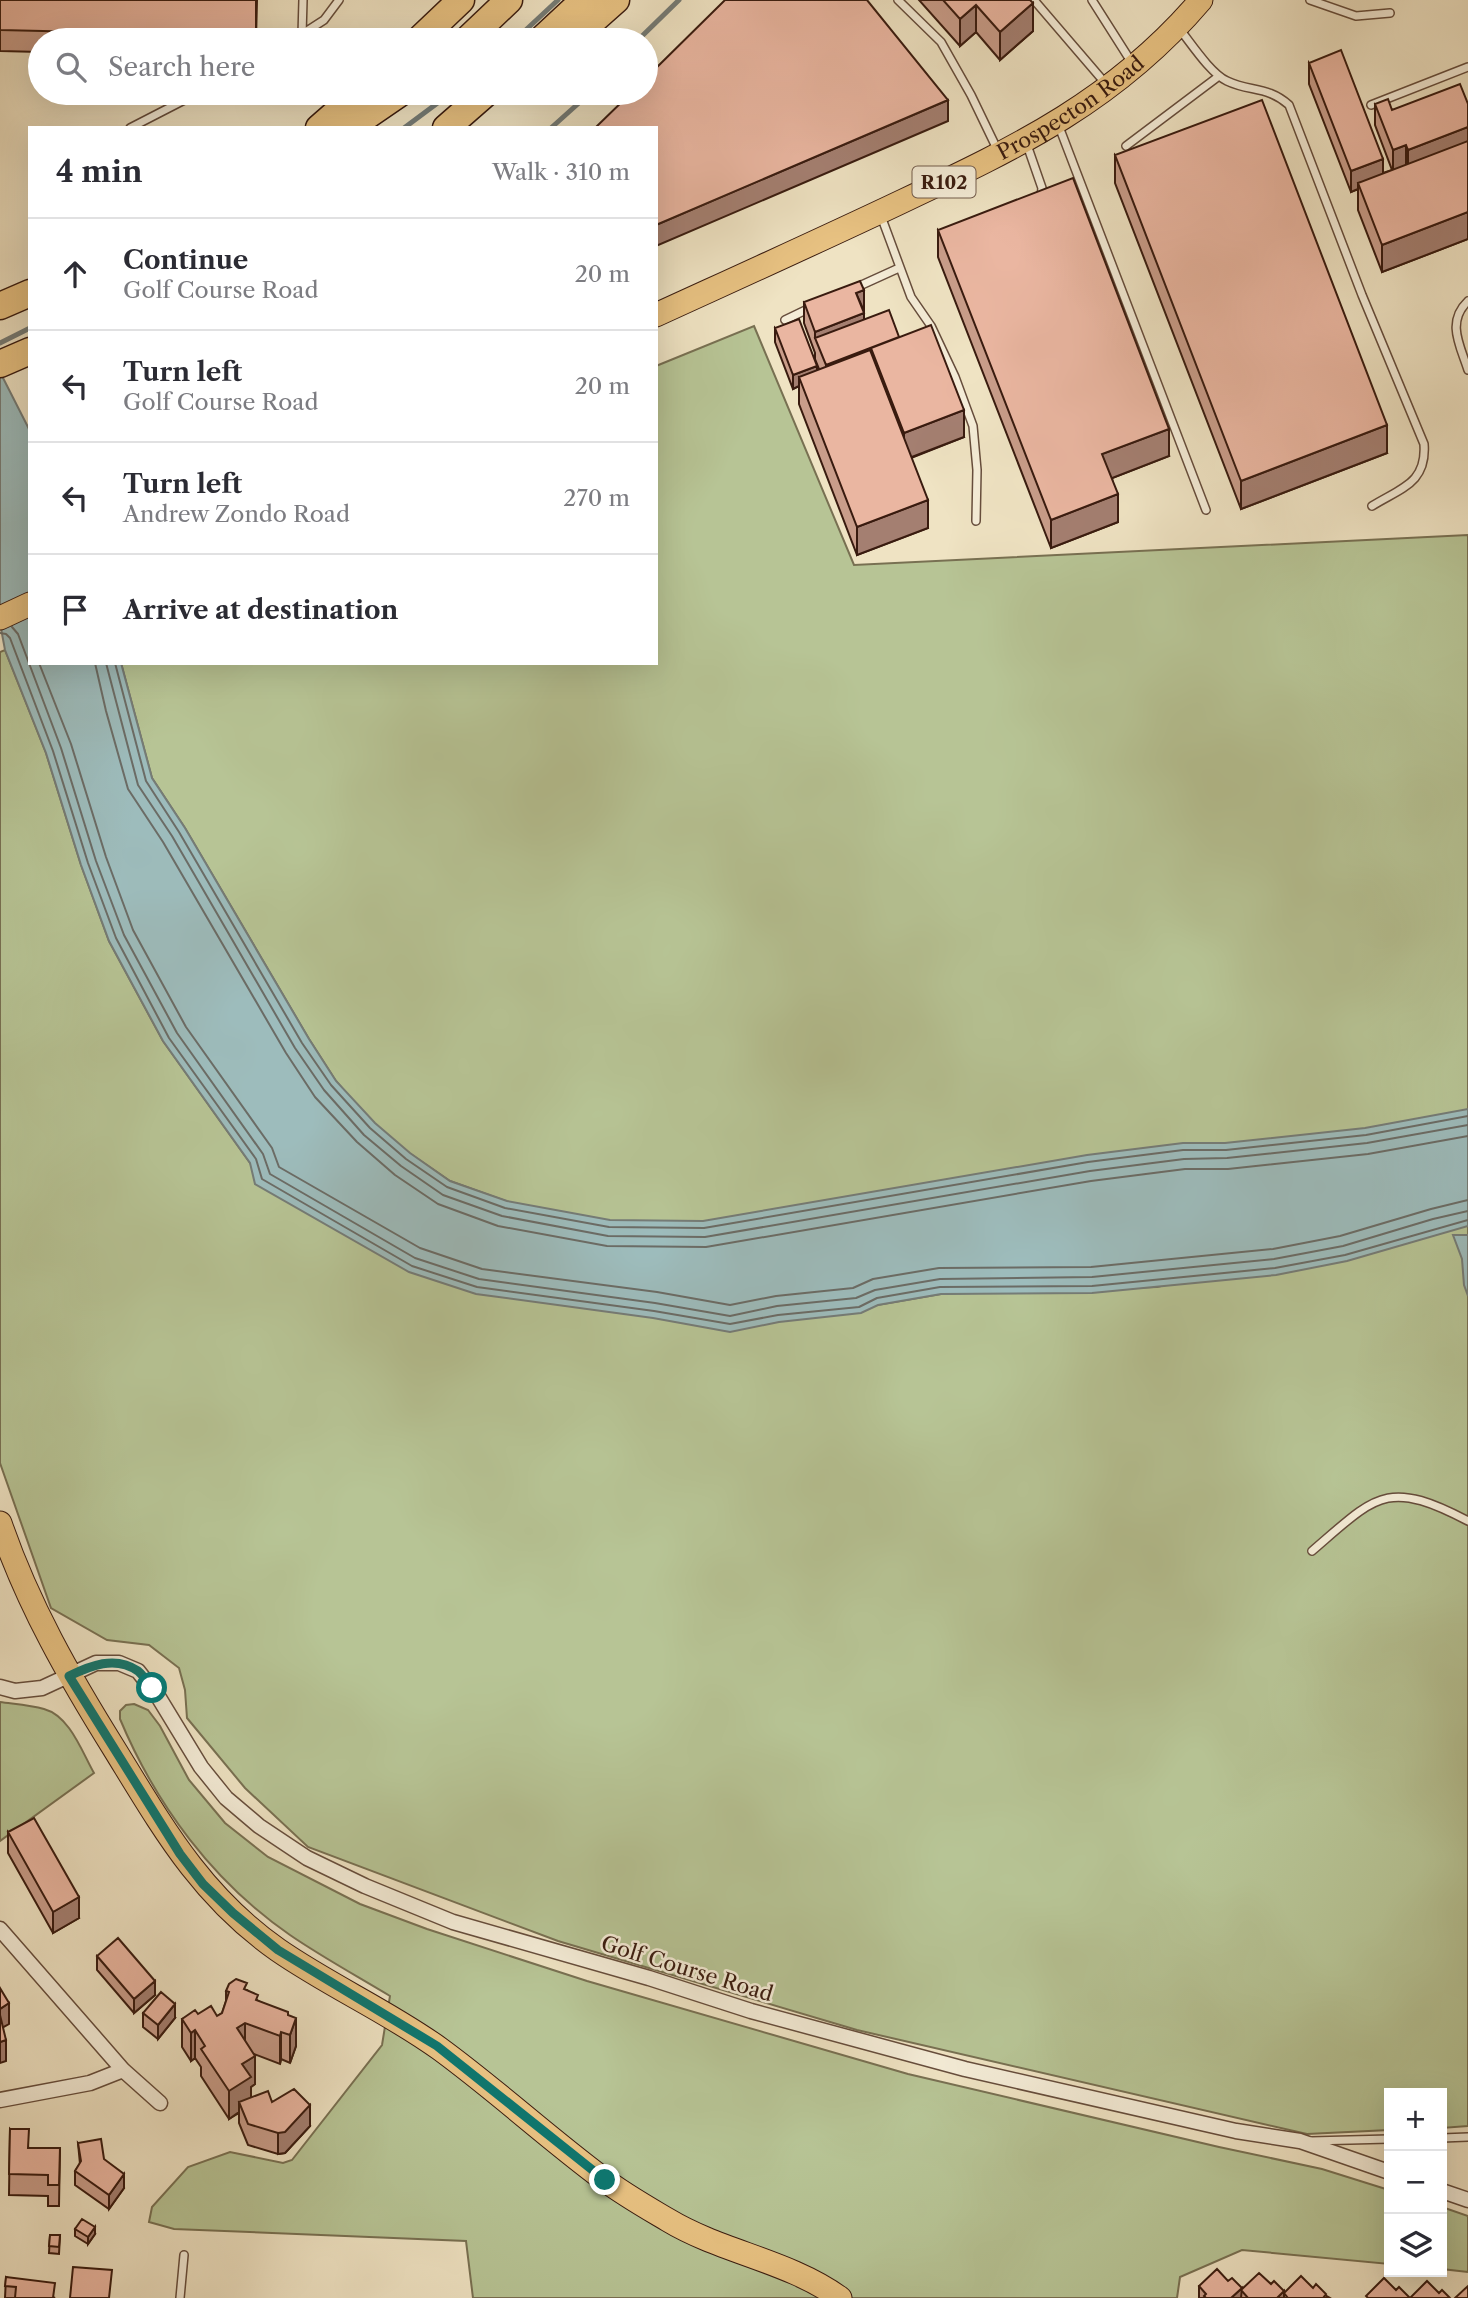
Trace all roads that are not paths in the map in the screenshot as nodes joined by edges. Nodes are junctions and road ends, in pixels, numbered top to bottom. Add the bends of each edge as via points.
1 (303, 0) edge
2 (339, 0) edge
3 (461, 0) edge
4 (509, 0) edge
5 (584, 0) edge
6 (616, 0) edge
7 (898, 0) edge
8 (1034, 0) edge
9 (1092, 0) edge
10 (1201, 0) edge
11 (1310, 0) edge
12 (1390, 13) dead end
13 (1178, 27) junction
14 (302, 28) edge
15 (312, 28) edge
16 (432, 28) edge
17 (480, 28) edge
18 (554, 28) edge
19 (584, 28) edge
20 (1134, 67) junction
21 (1468, 67) edge
22 (1219, 76) junction
23 (1109, 87) junction
24 (175, 105) edge
25 (345, 105) edge
26 (383, 105) edge
27 (473, 105) edge
28 (480, 105) edge
29 (1371, 105) dead end
30 (1058, 123) junction
31 (451, 125) edge
32 (134, 126) edge
33 (321, 126) edge
34 (352, 126) edge
35 (1026, 141) junction
36 (1126, 146) dead end
37 (1000, 155) junction
38 (1037, 203) edge
39 (880, 212) junction
40 (899, 268) junction
41 (848, 291) edge
42 (28, 294) edge
43 (1468, 301) edge
44 (823, 302) edge
45 (0, 306) edge
46 (658, 315) edge
47 (785, 320) dead end
48 (28, 352) edge
49 (0, 364) edge
50 (1468, 370) edge
51 (1372, 506) dead end
52 (1206, 510) dead end
53 (976, 521) dead end
54 (28, 605) edge
55 (0, 618) edge
56 (1468, 1521) edge
57 (0, 1523) edge
58 (1312, 1551) dead end
59 (69, 1676) junction
60 (0, 1687) edge
61 (0, 1929) edge
62 (123, 2070) junction
63 (0, 2099) edge
64 (160, 2103) dead end
65 (1468, 2137) edge
66 (1447, 2138) edge
67 (1384, 2139) edge
68 (1300, 2141) junction
69 (1384, 2170) edge
70 (1447, 2193) edge
71 (1468, 2200) edge
72 (184, 2255) dead end
73 (180, 2298) edge
74 (840, 2298) edge

1 - 14 lane
2 - 15 lane
3 - 16 highway
4 - 17 highway
5 - 18 highway
6 - 19 highway
7 - 37 lane via 941,42
8 - 23 lane
9 - 20 lane
10 - 13 main road, Prospecton Road / R102
11 - 12 lane via 1356,16
13 - 20 main road, Prospecton Road / R102
13 - 22 lane
20 - 23 main road, Prospecton Road / R102
21 - 29 lane
22 - 36 lane
22 - 51 lane via 1267,90 1289,105 1424,444 1423,470 1417,478
23 - 30 main road, Prospecton Road / R102
24 - 32 lane
25 - 33 highway
26 - 34 highway
27 - 31 highway
28 - 31 highway
30 - 35 main road, Prospecton Road / R102
30 - 52 lane
35 - 37 main road, Prospecton Road / R102
35 - 38 lane via 1042,188
37 - 39 main road, Prospecton Road / R102
39 - 40 lane
39 - 46 main road, Prospecton Road / R102
40 - 41 lane
40 - 53 lane via 955,377 973,426
42 - 45 highway
43 - 50 lane via 1454,328
44 - 47 lane
48 - 49 highway
54 - 55 main road
56 - 58 lane via 1426,1501 1383,1497
57 - 59 main road via 34,1609
59 - 60 street, Golf Course Road via 29,1691
59 - 68 street, Golf Course Road via 96,1663 119,1663 138,1671 201,1767 226,1798 259,1826 318,1864 453,1922 965,2070 1236,2132
59 - 74 main road via 180,1854 203,1884 278,1950 437,2046 605,2180 671,2222
61 - 62 street
62 - 63 street via 90,2083
62 - 64 street
65 - 66 lane
67 - 68 lane, Golf Course Road
68 - 69 street
70 - 71 street
72 - 73 lane

